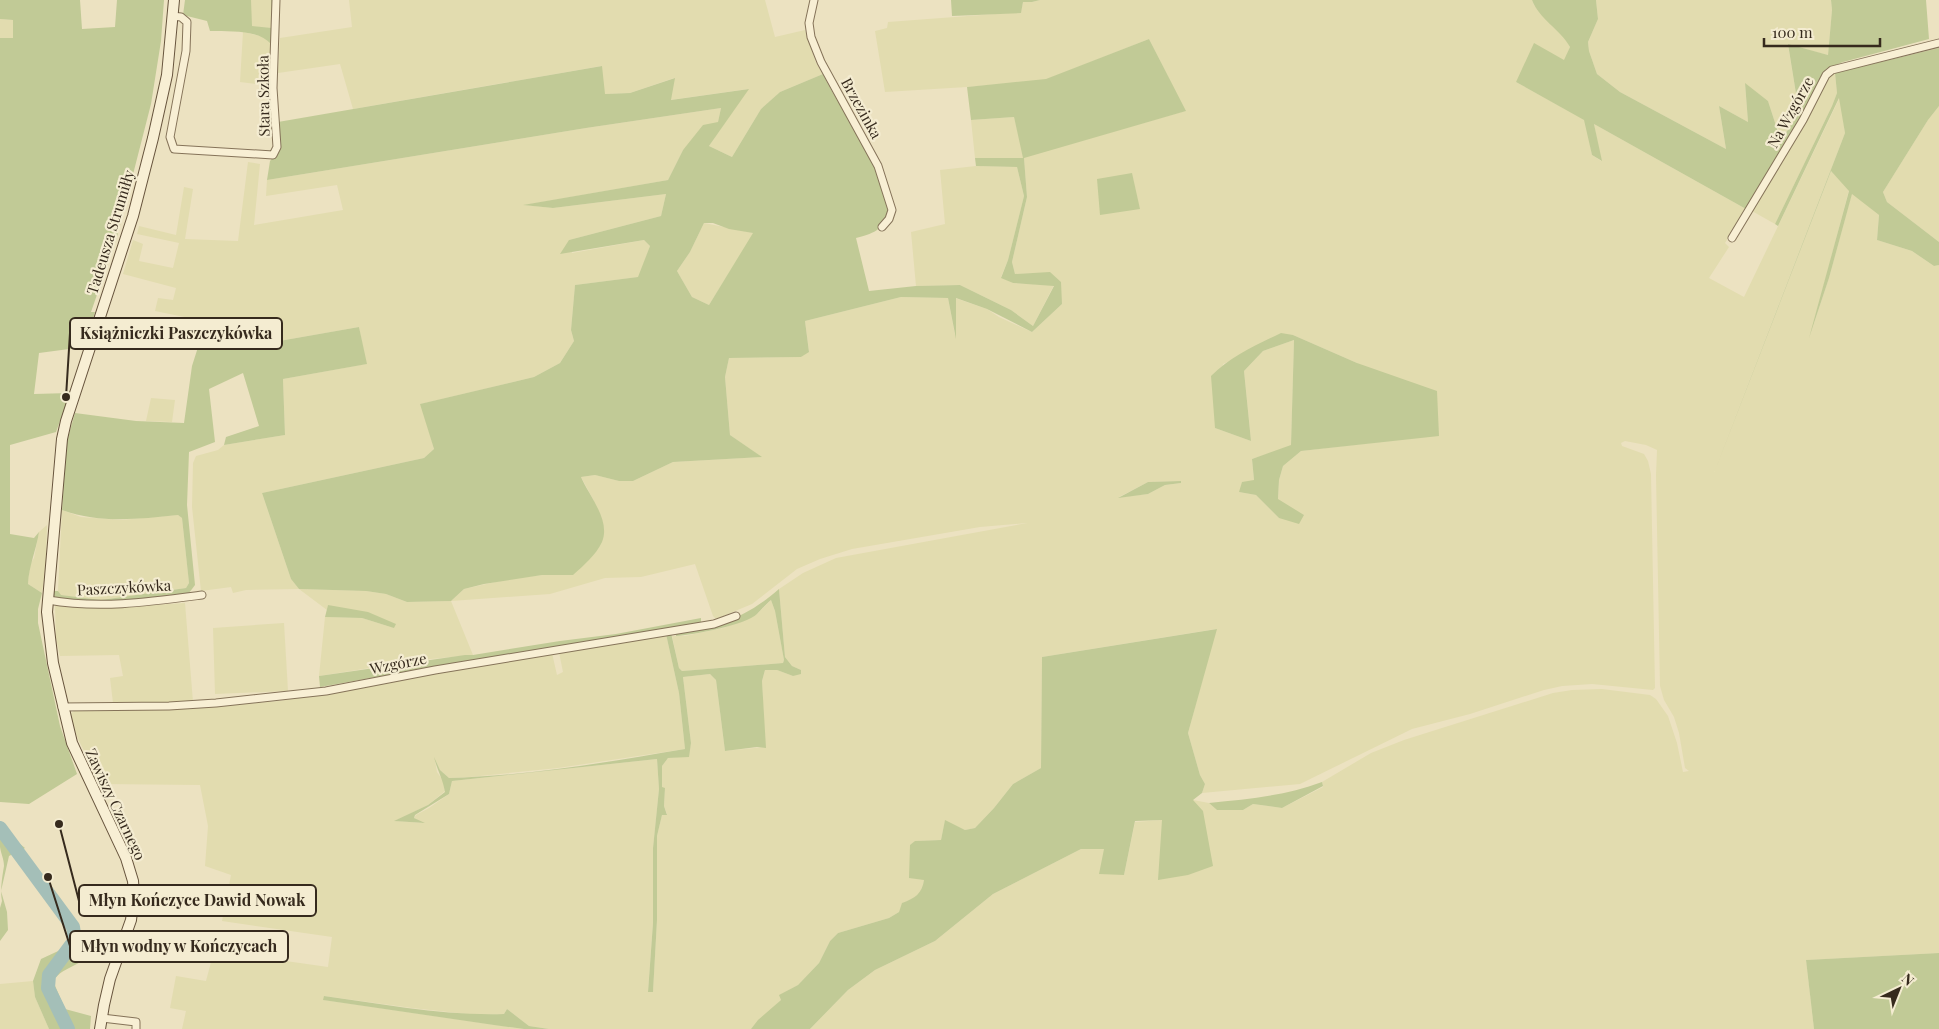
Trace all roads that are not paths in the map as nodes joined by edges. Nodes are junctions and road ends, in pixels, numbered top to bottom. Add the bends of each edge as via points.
1 (174, 0) edge
2 (276, 0) edge
3 (814, 0) edge
4 (172, 16) junction
5 (1939, 43) edge
6 (882, 227) dead end
7 (1732, 238) dead end
8 (202, 595) dead end
9 (48, 600) junction
10 (736, 616) dead end
11 (62, 707) junction
12 (102, 1018) junction
13 (100, 1029) edge
14 (136, 1029) edge

1 - 4 street, Tadeusza Strumiłły
2 - 4 street, Stara Szkoła via 274,88 277,147 273,155 174,148 170,137 186,52 187,22
3 - 6 street, Brzezinka via 809,23 811,37 821,62 878,166 892,210
4 - 9 street, Tadeusza Strumiłły via 166,82 133,216 62,439
5 - 7 street, Na Wzgórze via 1832,70 1826,75 1803,120
8 - 9 street, Paszczykówka via 107,605
9 - 11 street, Tadeusza Strumiłły via 53,663
10 - 11 street, Wzgórze via 714,624 444,668 326,691 169,706
11 - 12 street, Zawiszy Czarnego via 72,743 126,858 134,887 131,920 113,969
12 - 13 street, Zawiszy Czarnego
12 - 14 street via 136,1022

